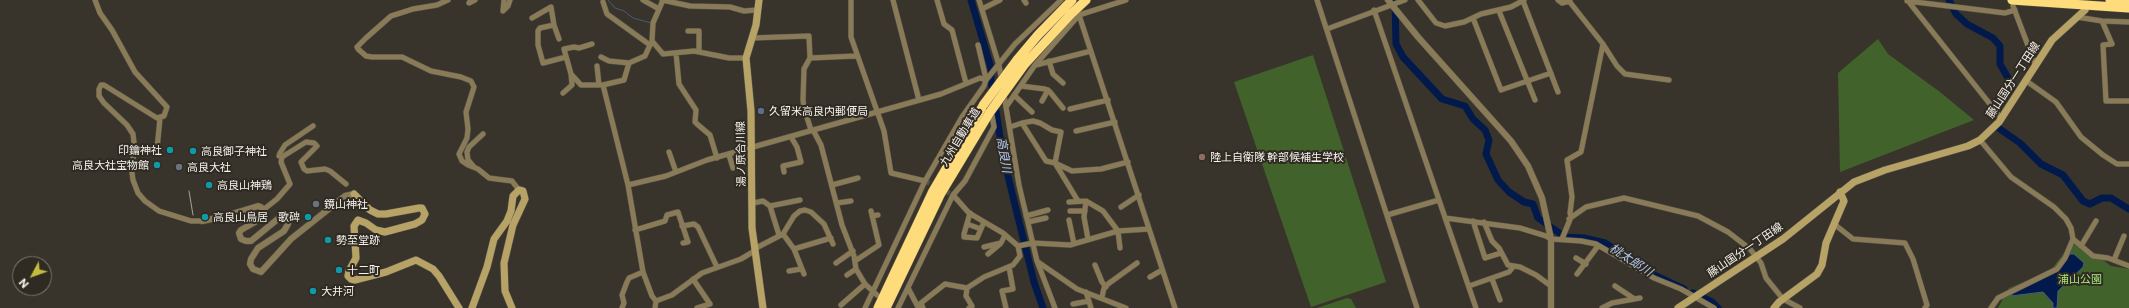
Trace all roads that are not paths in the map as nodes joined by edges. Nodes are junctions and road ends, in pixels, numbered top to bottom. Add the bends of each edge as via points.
1 (95, 0) edge
2 (450, 0) edge
3 (471, 0) edge
4 (475, 0) edge
5 (504, 0) edge
6 (510, 0) edge
7 (643, 0) edge
8 (662, 0) edge
9 (708, 0) edge
10 (759, 0) edge
11 (851, 0) edge
12 (893, 0) edge
13 (937, 0) edge
14 (979, 0) edge
15 (1000, 0) edge
16 (1061, 0) edge
17 (1072, 0) edge
18 (1086, 0) edge
19 (1126, 0) edge
20 (1317, 0) edge
21 (1405, 0) edge
22 (1418, 0) edge
23 (1558, 0) edge
24 (2110, 0) edge
25 (2129, 0) edge
26 (1523, 1) edge
27 (1570, 1) edge
28 (1907, 1) edge
29 (603, 2) dead end
30 (1390, 2) edge
31 (2013, 5) edge
32 (708, 6) junction
33 (2129, 8) edge
34 (659, 9) junction
35 (982, 9) junction
36 (757, 10) junction
37 (1374, 10) junction
38 (2084, 10) dead end
39 (1499, 11) junction
40 (1079, 15) junction
41 (2077, 17) junction
42 (532, 18) dead end
43 (1473, 18) junction
44 (2102, 21) junction
45 (2129, 22) edge
46 (622, 24) junction
47 (554, 25) junction
48 (614, 25) dead end
49 (1326, 29) junction
50 (688, 31) dead end
51 (752, 38) junction
52 (559, 39) dead end
53 (592, 44) dead end
54 (651, 44) junction
55 (1604, 44) junction
56 (978, 45) dead end
57 (1091, 51) junction
58 (699, 52) junction
59 (676, 53) junction
60 (856, 56) junction
61 (601, 57) dead end
62 (566, 58) junction
63 (746, 58) junction
64 (810, 58) junction
65 (1049, 61) junction
66 (1021, 62) junction
67 (629, 63) junction
68 (2035, 64) junction
69 (999, 65) junction
70 (1035, 65) junction
71 (597, 66) dead end
72 (1551, 73) junction
73 (571, 74) junction
74 (1669, 80) dead end
75 (2025, 80) junction
76 (986, 81) junction
77 (1527, 81) junction
78 (966, 83) junction
79 (1064, 83) dead end
80 (601, 85) junction
81 (1021, 86) junction
82 (1048, 90) junction
83 (1558, 92) dead end
84 (564, 93) dead end
85 (1014, 95) junction
86 (919, 100) junction
87 (1108, 100) junction
88 (1535, 100) dead end
89 (1042, 101) dead end
90 (2129, 101) edge
91 (1006, 107) junction
92 (1063, 108) dead end
93 (1070, 109) dead end
94 (877, 112) junction
95 (1032, 112) dead end
96 (160, 118) junction
97 (2001, 118) junction
98 (1115, 122) junction
99 (1022, 123) junction
100 (313, 126) dead end
101 (1010, 127) junction
102 (812, 130) junction
103 (1076, 131) dead end
104 (483, 134) dead end
105 (791, 137) junction
106 (1980, 140) junction
107 (751, 148) junction
108 (157, 149) dead end
109 (669, 152) dead end
110 (729, 155) junction
111 (282, 157) junction
112 (717, 158) junction
113 (1128, 162) junction
114 (1055, 163) junction
115 (2129, 164) edge
116 (474, 167) junction
117 (733, 168) dead end
118 (676, 172) junction
119 (784, 172) dead end
120 (858, 178) dead end
121 (925, 181) junction
122 (346, 184) dead end
123 (832, 185) junction
124 (628, 186) junction
125 (519, 190) junction
126 (1840, 192) junction
127 (354, 194) joint
128 (953, 195) junction
129 (1138, 195) junction
130 (800, 200) dead end
131 (851, 200) dead end
132 (1439, 200) junction
133 (1078, 201) junction
134 (1086, 201) junction
135 (1069, 202) dead end
136 (753, 203) junction
137 (837, 203) junction
138 (770, 206) junction
139 (1121, 208) dead end
140 (263, 210) junction
141 (1048, 210) dead end
142 (1070, 211) dead end
143 (1084, 211) junction
144 (970, 213) junction
145 (878, 215) dead end
146 (1387, 215) junction
147 (1026, 216) junction
148 (1046, 218) dead end
149 (1445, 218) junction
150 (1569, 218) junction
151 (1069, 220) dead end
152 (1473, 220) junction
153 (202, 221) joint
154 (2096, 221) dead end
155 (984, 222) junction
156 (1028, 222) junction
157 (1484, 222) junction
158 (967, 224) junction
159 (1834, 224) junction
160 (682, 226) junction
161 (981, 229) junction
162 (635, 230) junction
163 (1149, 230) junction
164 (1118, 231) junction
165 (781, 234) junction
166 (1005, 235) junction
167 (2124, 236) dead end
168 (831, 238) junction
169 (1088, 239) junction
170 (1551, 239) junction
171 (1562, 239) junction
172 (2073, 239) junction
173 (683, 243) dead end
174 (1001, 243) junction
175 (833, 244) dead end
176 (1032, 244) junction
177 (1074, 244) junction
178 (984, 246) dead end
179 (1019, 246) junction
180 (1598, 246) junction
181 (2081, 246) junction
182 (1120, 248) dead end
183 (756, 249) junction
184 (794, 249) junction
185 (853, 251) junction
186 (1501, 253) junction
187 (988, 254) dead end
188 (1756, 256) junction
189 (1576, 258) dead end
190 (2114, 260) junction
191 (855, 261) junction
192 (1037, 261) junction
193 (836, 263) dead end
194 (1137, 263) dead end
195 (1586, 264) junction
196 (1095, 265) dead end
197 (2129, 266) edge
198 (717, 267) junction
199 (1009, 267) junction
200 (1513, 267) junction
201 (856, 269) junction
202 (1162, 270) junction
203 (789, 271) dead end
204 (643, 272) junction
205 (1577, 274) dead end
206 (847, 275) dead end
207 (1150, 277) dead end
208 (693, 279) junction
209 (1492, 279) junction
210 (865, 284) junction
211 (1468, 286) junction
212 (1551, 286) junction
213 (1615, 286) dead end
214 (1106, 287) junction
215 (908, 288) junction
216 (967, 288) junction
217 (1086, 292) junction
218 (874, 294) junction
219 (1695, 296) junction
220 (1102, 297) junction
221 (1633, 298) junction
222 (1640, 298) dead end
223 (1783, 299) junction
224 (1500, 300) dead end
225 (656, 301) junction
226 (1089, 301) junction
227 (1704, 302) junction
228 (1073, 304) dead end
229 (841, 305) dead end
230 (711, 306) edge
231 (920, 306) edge
232 (1713, 307) edge
233 (459, 308) edge
234 (472, 308) edge
235 (512, 308) edge
236 (622, 308) edge
237 (655, 308) edge
238 (697, 308) edge
239 (764, 308) edge
240 (865, 308) edge
241 (878, 308) edge
242 (886, 308) edge
243 (898, 308) edge
244 (969, 308) edge
245 (1006, 308) edge
246 (1055, 308) edge
247 (1091, 308) edge
248 (1126, 308) edge
249 (1175, 308) edge
250 (1417, 308) edge
251 (1476, 308) edge
252 (1551, 308) edge
253 (1602, 308) edge
254 (1678, 308) edge
255 (1704, 308) edge
256 (1774, 308) edge
257 (1800, 308) edge
258 (1925, 308) edge
259 (1991, 308) edge

1 - 96 street via 135,72 167,106 167,112
2 - 116 street via 391,16 357,47 366,56 402,57 431,71 471,80 474,87 466,112 468,129 459,154 462,161
3 - 4 street via 469,3
5 - 6 street via 503,11
7 - 34 street
8 - 32 street via 690,6
8 - 34 street
9 - 32 street
10 - 36 main road, 湯ノ原合川線
11 - 60 street via 851,37
12 - 86 street
13 - 78 street via 944,24 952,30
14 - 35 street
15 - 35 street
16 - 69 street via 1015,44
17 - 66 highway, 九州自動車道 via 1038,35
18 - 66 highway, 九州自動車道
19 - 40 street
20 - 49 street
21 - 30 street
22 - 43 street via 1440,26 1452,26
23 - 27 street
24 - 25 highway
26 - 39 street
26 - 72 street
27 - 55 street
28 - 31 street via 2005,14
28 - 97 street
29 - 46 street via 607,14
30 - 37 street
30 - 170 street via 1521,154 1542,198
31 - 33 highway
31 - 68 street
32 - 36 street via 730,7 744,11
34 - 54 street via 653,23
35 - 69 street
36 - 51 main road, 湯ノ原合川線
37 - 49 street
37 - 132 street
38 - 41 main road, 藤山国分一丁田線
39 - 43 street
39 - 77 street
40 - 57 street
40 - 70 street
41 - 44 street
41 - 68 main road, 藤山国分一丁田線 via 2052,40
42 - 47 street via 551,7
43 - 77 street via 1501,90
44 - 45 street
44 - 90 street via 2112,44 2103,45 2106,101
46 - 48 street
46 - 54 street
47 - 52 street
47 - 62 street via 538,28 538,45 543,63
49 - 146 street
50 - 58 street via 700,31
51 - 63 main road, 湯ノ原合川線
51 - 64 street via 809,36
53 - 62 street via 564,49
54 - 59 street via 663,54
54 - 67 street via 645,56
55 - 74 street via 1625,74
55 - 150 street via 1581,152 1567,160 1572,197
56 - 76 street
57 - 65 street
57 - 87 street
58 - 59 street
58 - 63 street via 729,58
59 - 112 street via 680,84 696,110 695,122 710,135
60 - 64 street
60 - 94 street
61 - 67 street via 609,61
62 - 73 street
63 - 107 main road, 湯ノ原合川線 via 751,111
64 - 102 street via 804,69 803,100
65 - 70 street
65 - 79 street via 1053,74
66 - 241 highway, 九州自動車道, bridge via 984,104 933,191
66 - 242 highway, 九州自動車道, bridge via 940,195
67 - 80 street via 624,80
68 - 75 main road, 藤山国分一丁田線
69 - 76 street
69 - 91 street
70 - 81 street
71 - 80 street
72 - 77 street
72 - 83 street
73 - 80 street via 581,85
73 - 84 street via 572,85
75 - 97 main road, 藤山国分一丁田線
75 - 115 street via 2056,102 2081,137 2103,155 2117,164
76 - 78 street via 980,78
76 - 121 street
76 - 128 street via 994,127 965,181
77 - 88 street
78 - 86 street
80 - 124 street
81 - 82 street via 1040,86
81 - 85 street
82 - 89 street
82 - 92 street
85 - 91 street
85 - 95 street
86 - 94 street
87 - 93 street
87 - 98 street
91 - 101 street
94 - 102 street
94 - 121 street via 884,131 891,173
96 - 108 street
96 - 153 street via 101,85 99,96 133,134 136,151 131,165 138,193 164,213 191,221
97 - 106 main road, 藤山国分一丁田線
98 - 103 street
98 - 113 street
99 - 101 street
99 - 114 street via 1046,161
99 - 114 street via 1034,121 1061,132
100 - 111 street via 285,145 279,156
101 - 147 street
102 - 105 street
102 - 123 street via 821,145
104 - 116 street via 467,152 468,160
105 - 107 street
105 - 119 street via 801,162 783,166
106 - 126 main road, 藤山国分一丁田線 via 1957,150 1866,177
106 - 172 street via 2011,177 2049,203 2066,219
107 - 110 street
107 - 136 main road, 湯ノ原合川線
109 - 118 street
110 - 112 street
110 - 117 street
111 - 122 street via 306,142 314,143 317,146 303,159 302,166 307,171 330,171
111 - 140 street via 281,162 290,184 277,200
112 - 118 street
113 - 114 street via 1076,172
113 - 129 street
114 - 133 street
116 - 125 street via 489,178 512,181
118 - 124 street
120 - 123 street
121 - 218 street
123 - 137 street
124 - 162 street
125 - 234 main road via 513,196 507,221 494,239
125 - 235 main road via 523,191 525,199 513,225 504,263 505,291
126 - 159 main road via 1844,201
126 - 188 main road, 藤山国分一丁田線 via 1783,239
127 - 140 street via 345,196 291,239 265,269 257,272 250,264 258,248 284,231 288,224 287,220 279,218 251,241 241,239 241,230 259,221 264,214
127 - 233 main road via 370,210 378,214 419,208 425,214 422,220 415,224 385,232 358,220 354,226 356,258 348,271 348,276 355,280 386,272 416,260 436,272
128 - 144 street
128 - 215 street
129 - 139 street
129 - 163 street
130 - 138 street
131 - 137 street
132 - 146 street
132 - 149 street
133 - 134 street
133 - 135 street
134 - 143 street
134 - 164 street via 1103,211
136 - 138 street via 763,201
136 - 183 main road, 湯ノ原合川線 via 752,228
137 - 185 street via 842,225
138 - 165 street
140 - 153 street via 258,206
141 - 147 street
142 - 143 street
143 - 169 street
144 - 155 street
144 - 158 street
145 - 191 street via 871,214 879,245
146 - 250 street
147 - 156 street
148 - 156 street
149 - 152 street
149 - 211 street
150 - 171 street
150 - 188 street via 1586,207 1616,198 1630,198 1698,216 1728,232
151 - 177 street
152 - 157 street
152 - 186 street via 1485,258
154 - 181 street
155 - 161 street
155 - 166 street
156 - 176 street
157 - 170 street via 1520,228
157 - 186 street via 1492,241
158 - 161 street
158 - 161 street via 964,237 978,238
159 - 223 main road via 1817,274
159 - 258 street via 1853,239 1905,243 1913,259
160 - 162 street via 678,212 667,215 665,221
160 - 173 street via 688,242
160 - 198 street via 694,224 698,227
162 - 204 street
163 - 164 street
163 - 202 street
164 - 169 street
164 - 182 street
165 - 168 street via 794,216 805,210 812,212 824,224
165 - 183 street
165 - 184 street
166 - 174 street
166 - 179 street
167 - 190 street
168 - 175 street
168 - 184 street
169 - 177 street
170 - 171 street
170 - 212 street
171 - 180 street
172 - 181 street
172 - 259 street via 2058,268 1998,298
174 - 178 street
174 - 187 street
176 - 177 street
176 - 179 street
176 - 192 street
179 - 199 street via 1020,256
180 - 195 street
180 - 219 street via 1654,278
181 - 190 street via 2093,256
183 - 198 street via 741,259
183 - 239 main road, 湯ノ原合川線
184 - 203 street via 802,271
185 - 191 street
185 - 193 street
186 - 200 street via 1508,265
188 - 219 main road, 藤山国分一丁田線
188 - 223 street via 1766,278
189 - 195 street
190 - 197 street
191 - 201 street
192 - 217 street via 1066,283
192 - 246 street
194 - 214 street
195 - 205 street
196 - 214 street
198 - 208 street
199 - 216 street via 984,277
199 - 245 street via 1013,289 1002,292
200 - 209 street via 1509,272
200 - 212 street via 1520,267
201 - 206 street
201 - 210 street
202 - 207 street
202 - 249 street
204 - 225 street
204 - 236 street via 629,278 622,295
208 - 225 street via 672,295
208 - 230 street
209 - 211 street
209 - 224 street
210 - 218 street
210 - 229 street
211 - 251 street
212 - 252 street
213 - 221 street
214 - 220 street
215 - 231 street
215 - 243 street
216 - 231 street via 945,284
216 - 244 street via 966,296 972,306
217 - 220 street
217 - 226 street
218 - 240 street
219 - 227 street
219 - 254 main road, 藤山国分一丁田線
220 - 248 street
221 - 222 street
221 - 253 street
223 - 256 main road
223 - 257 street
225 - 237 street
226 - 228 street
226 - 247 street
227 - 232 street
227 - 255 street
230 - 238 street

